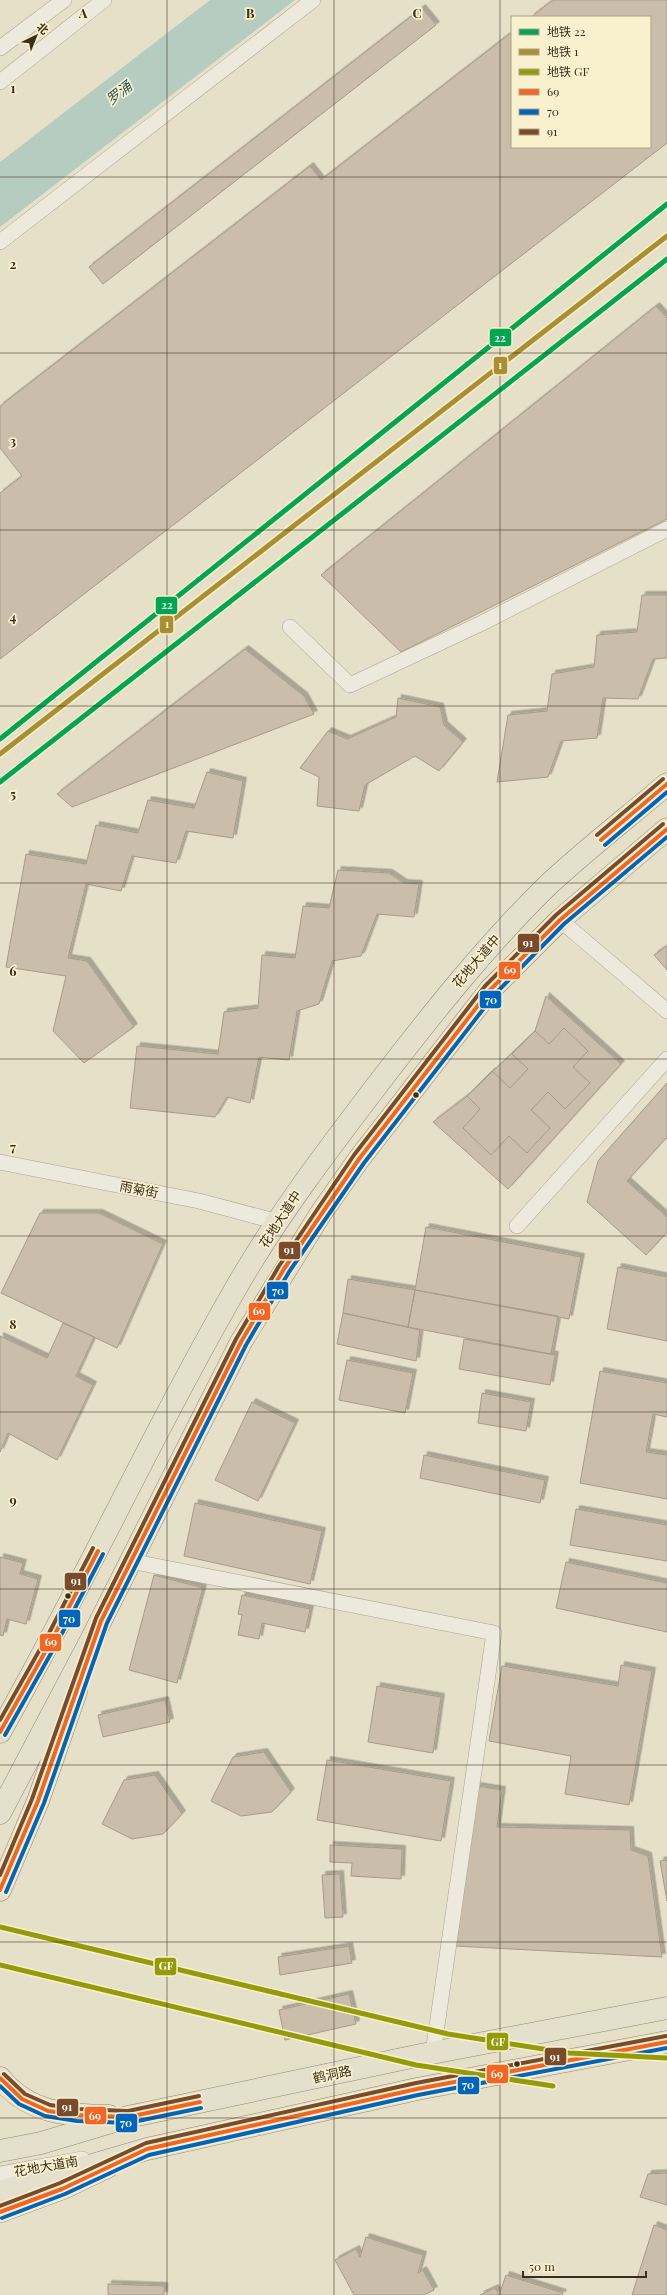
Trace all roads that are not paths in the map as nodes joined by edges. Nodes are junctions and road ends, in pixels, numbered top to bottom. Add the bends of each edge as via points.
1 (64, 0) edge
2 (104, 0) edge
3 (314, 0) edge
4 (0, 48) edge
5 (0, 82) edge
6 (0, 242) edge
7 (667, 529) edge
8 (290, 627) dead end
9 (667, 784) edge
10 (667, 829) edge
11 (560, 920) junction
12 (667, 1011) edge
13 (667, 1059) edge
14 (0, 1162) edge
15 (278, 1222) junction
16 (517, 1226) dead end
17 (130, 1561) junction
18 (101, 1621) junction
19 (0, 1732) edge
20 (1, 1811) edge
21 (0, 1890) edge
22 (667, 2008) edge
23 (667, 2042) edge
24 (433, 2053) junction
25 (0, 2078) edge
26 (128, 2117) junction
27 (146, 2149) junction
28 (0, 2151) edge
29 (0, 2174) edge
30 (0, 2192) edge
31 (0, 2212) edge

1 - 4 street
2 - 5 street
3 - 6 street
7 - 8 street via 480,624 350,685
9 - 15 main road, 花地大道中 via 549,884 478,958 334,1142
10 - 11 main road
11 - 12 street
11 - 17 main road via 490,990 466,1018 359,1158 321,1213 241,1342
13 - 16 street
14 - 15 street, 雨菊街 via 198,1201
15 - 19 main road, 花地大道中 via 241,1279 53,1638
17 - 18 main road
17 - 24 street via 494,1633
18 - 20 main road
18 - 21 main road via 38,1801
22 - 24 main road, 鹤洞路
23 - 27 main road via 424,2088
24 - 26 main road, 鹤洞路
25 - 26 main road via 22,2099 48,2111
26 - 28 main road, 鹤洞路 via 41,2143
27 - 29 street, 花地大道南
27 - 30 main road
27 - 31 main road, 花地大道南 via 62,2189

